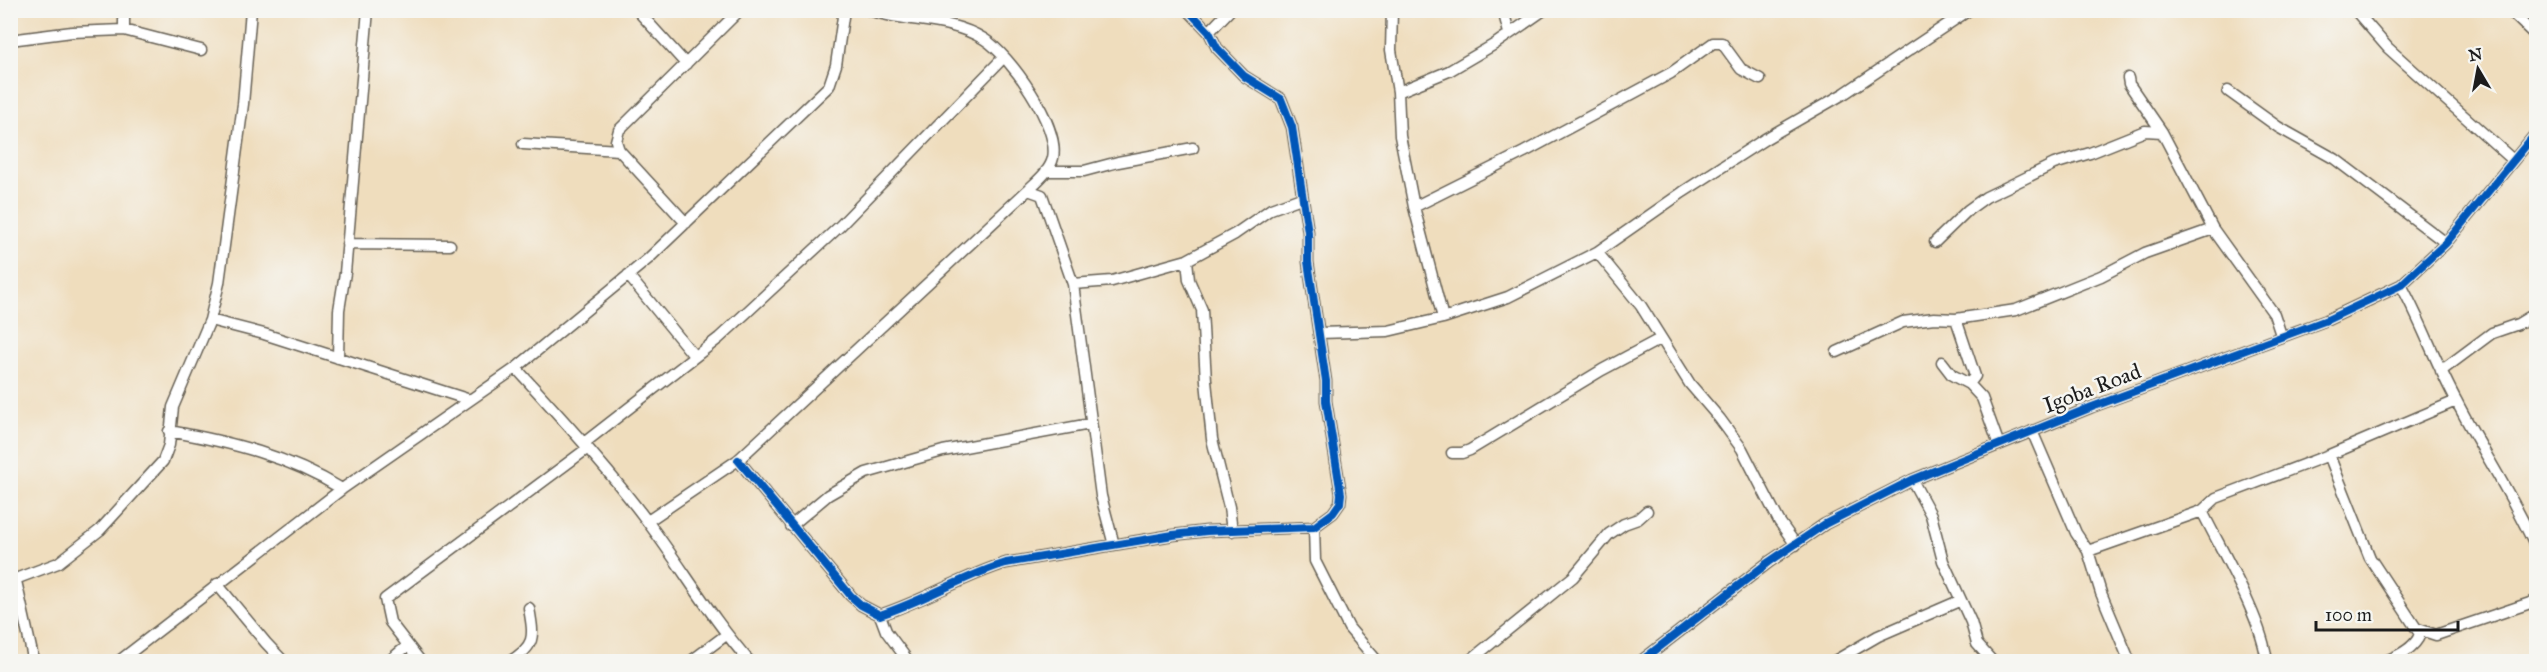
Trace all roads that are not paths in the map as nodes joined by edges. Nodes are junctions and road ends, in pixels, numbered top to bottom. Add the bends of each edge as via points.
1 (124, 10) edge
2 (251, 10) edge
3 (368, 10) edge
4 (637, 10) edge
5 (740, 10) edge
6 (843, 10) edge
7 (869, 10) edge
8 (1188, 10) edge
9 (1230, 10) edge
10 (1392, 10) edge
11 (1503, 10) edge
12 (1544, 10) edge
13 (1969, 10) edge
14 (2355, 10) edge
15 (2509, 10) edge
16 (124, 30) junction
17 (1209, 32) junction
18 (1509, 33) junction
19 (2536, 36) edge
20 (10, 40) edge
21 (201, 50) dead end
22 (1004, 57) junction
23 (686, 64) junction
24 (2128, 78) dead end
25 (1760, 80) dead end
26 (2228, 91) dead end
27 (1398, 92) junction
28 (2162, 132) junction
29 (2536, 133) edge
30 (523, 144) dead end
31 (1193, 148) dead end
32 (619, 150) junction
33 (2513, 160) junction
34 (1046, 171) junction
35 (1028, 190) junction
36 (1301, 198) junction
37 (1414, 207) junction
38 (686, 223) junction
39 (2213, 229) junction
40 (1935, 242) dead end
41 (2446, 243) junction
42 (347, 244) junction
43 (450, 245) dead end
44 (1598, 252) junction
45 (1187, 260) junction
46 (628, 275) junction
47 (1073, 284) junction
48 (2401, 285) junction
49 (2536, 313) edge
50 (1443, 318) junction
51 (1956, 319) junction
52 (210, 320) junction
53 (1319, 333) junction
54 (2281, 335) junction
55 (1660, 339) junction
56 (1837, 352) dead end
57 (695, 357) junction
58 (338, 358) junction
59 (1942, 362) dead end
60 (516, 368) junction
61 (2441, 371) junction
62 (1969, 384) junction
63 (470, 400) junction
64 (2456, 401) junction
65 (1090, 424) junction
66 (169, 431) junction
67 (2032, 431) junction
68 (586, 445) junction
69 (1999, 445) junction
70 (1452, 453) dead end
71 (2329, 455) junction
72 (738, 460) junction
73 (1912, 480) junction
74 (342, 489) junction
75 (1647, 512) dead end
76 (2202, 512) junction
77 (648, 521) junction
78 (791, 526) junction
79 (1314, 527) junction
80 (1232, 531) junction
81 (1114, 545) junction
82 (1796, 545) junction
83 (2536, 548) edge
84 (2088, 551) junction
85 (13, 581) edge
86 (217, 584) junction
87 (1959, 601) junction
88 (2536, 601) edge
89 (529, 608) dead end
90 (880, 615) junction
91 (2418, 629) junction
92 (726, 634) junction
93 (407, 646) junction
94 (32, 662) edge
95 (118, 662) edge
96 (285, 662) edge
97 (388, 662) edge
98 (421, 662) edge
99 (509, 662) edge
100 (690, 662) edge
101 (750, 662) edge
102 (909, 662) edge
103 (1378, 662) edge
104 (1468, 662) edge
105 (1640, 662) edge
106 (1833, 662) edge
107 (1993, 662) edge
108 (2130, 662) edge
109 (2266, 662) edge
110 (2383, 662) edge

1 - 16 street
2 - 52 street via 230,207
3 - 42 street
4 - 23 street
5 - 23 street
6 - 38 street via 836,65 829,86
7 - 22 street via 957,28 984,39
8 - 17 street
9 - 17 street
10 - 27 street via 1391,50
11 - 18 street
12 - 18 street
13 - 44 street via 1845,93 1683,192
14 - 33 street via 2396,56
15 - 19 street
16 - 20 street
16 - 21 street
17 - 36 street via 1217,48 1244,76 1281,99 1292,128
18 - 27 street via 1439,77
22 - 34 street via 1018,73 1047,124 1054,150
22 - 57 street via 840,226
23 - 32 street via 619,130
24 - 28 street
25 - 37 street via 1742,69 1722,43 1713,43 1661,78
26 - 41 street via 2278,127 2335,159
27 - 37 street via 1400,136
28 - 39 street
28 - 40 street via 2145,131 2054,164 2000,190 1968,210
29 - 33 street, Igoba Road
30 - 32 street
31 - 34 street via 1089,170
32 - 38 street
33 - 41 street, Igoba Road
34 - 35 street
35 - 47 street via 1042,195
35 - 72 street
36 - 45 street via 1271,210
36 - 53 street
37 - 50 street
38 - 46 street
39 - 51 street via 2145,253 2101,276 2016,310
39 - 54 street via 2274,314
41 - 48 street, Igoba Road
42 - 43 street
42 - 58 street
44 - 50 street via 1508,297
44 - 55 street via 1641,306
45 - 47 street via 1112,281
45 - 80 street via 1189,280 1202,310 1212,439
46 - 57 street
46 - 60 street
47 - 65 street
48 - 54 street, Igoba Road via 2327,320
48 - 61 street
49 - 61 street via 2492,333
50 - 53 street via 1388,331
51 - 56 street via 1903,322
51 - 62 street via 1975,376
52 - 58 street
52 - 66 street via 173,407
53 - 79 street via 1341,494 1333,513
54 - 67 street, Igoba Road
55 - 70 street via 1470,450
55 - 82 street via 1742,449 1779,521
57 - 68 street
58 - 63 street
59 - 62 street via 1952,375
60 - 63 street
60 - 68 street
61 - 64 street
62 - 69 street via 1982,398
63 - 74 street
64 - 71 street
64 - 83 street
65 - 78 street via 943,451 866,473 828,495
65 - 81 street via 1101,496
66 - 74 street via 227,441 317,474
66 - 85 street via 163,461 100,530 58,563
67 - 69 street, Igoba Road
67 - 84 street via 2076,533
68 - 77 street
68 - 93 street via 552,477 385,600 390,622
69 - 73 street, Igoba Road
71 - 76 street via 2217,498
71 - 91 street via 2370,558
72 - 77 street
72 - 78 street
73 - 82 street, Igoba Road via 1825,524
73 - 87 street via 1931,515
74 - 86 street
75 - 104 street via 1609,534 1573,577
76 - 84 street
76 - 109 street via 2253,615
77 - 92 street
78 - 90 street via 851,596
79 - 80 street
79 - 103 street via 1315,561 1349,628
80 - 81 street
81 - 90 street via 982,570
82 - 105 street, Igoba Road
84 - 108 street via 2101,594
85 - 94 street
86 - 95 street
86 - 96 street
87 - 106 street via 1878,636
87 - 107 street via 1977,644
88 - 91 street via 2436,635
89 - 99 street via 531,643 525,653
90 - 102 street via 886,631
91 - 110 street via 2420,634 2415,643
92 - 100 street
92 - 101 street
93 - 97 street
93 - 98 street

